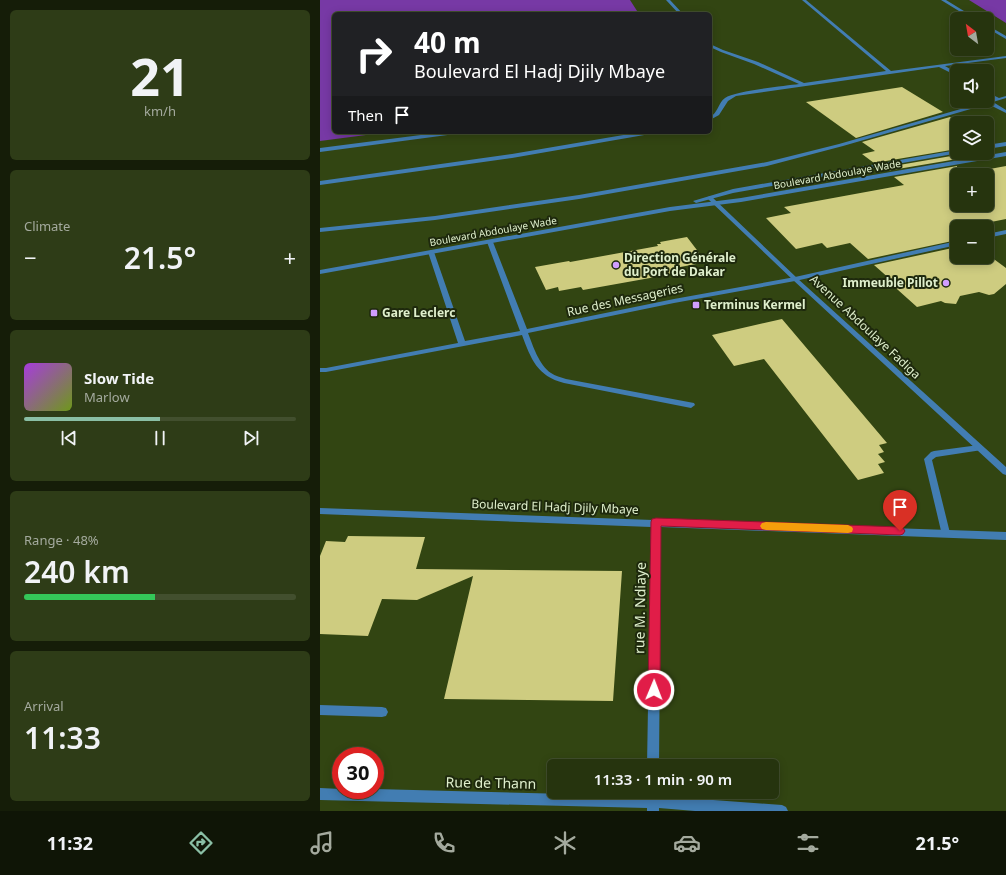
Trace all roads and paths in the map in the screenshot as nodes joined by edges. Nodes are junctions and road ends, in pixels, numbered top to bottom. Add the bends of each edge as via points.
1 (668, 0) edge
2 (804, 0) edge
3 (944, 0) edge
4 (679, 12) edge
5 (964, 12) edge
6 (994, 30) edge
7 (1006, 38) edge
8 (712, 46) edge
9 (1006, 57) edge
10 (941, 66) junction
11 (950, 71) edge
12 (890, 72) junction
13 (803, 84) junction
14 (994, 96) edge
15 (1006, 97) edge
16 (997, 98) junction
17 (994, 99) edge
18 (994, 105) edge
19 (964, 108) edge
20 (1006, 112) edge
21 (712, 118) edge
22 (439, 134) edge
23 (638, 134) edge
24 (1006, 144) edge
25 (994, 146) edge
26 (320, 150) edge
27 (950, 153) edge
28 (1006, 154) edge
29 (320, 183) edge
30 (710, 198) junction
31 (714, 204) junction
32 (670, 209) junction
33 (320, 230) edge
34 (1006, 232) edge
35 (994, 235) edge
36 (490, 242) junction
37 (950, 244) edge
38 (431, 252) junction
39 (320, 272) edge
40 (795, 279) junction
41 (526, 332) junction
42 (462, 344) junction
43 (320, 370) edge
44 (691, 405) dead end
45 (979, 448) junction
46 (1006, 472) edge
47 (320, 511) edge
48 (656, 522) junction
49 (945, 533) junction
50 (1006, 536) edge
51 (320, 710) edge
52 (382, 712) dead end
53 (653, 759) edge
54 (320, 794) edge
55 (653, 802) edge
56 (782, 811) edge

1 - 4 street
2 - 12 street
3 - 5 street
6 - 7 street
8 - 13 street
9 - 10 street
10 - 11 street
10 - 12 street
12 - 13 street
13 - 21 street via 735,95 723,102
14 - 16 street
15 - 16 street
16 - 17 street
18 - 20 street
19 - 33 street via 841,145 767,164 700,177 435,218
22 - 26 street
23 - 29 street via 512,156
24 - 25 street
27 - 30 street, Boulevard Abdoulaye Wade via 733,191
28 - 31 street, Boulevard Abdoulaye Wade
30 - 31 street, Avenue Abdoulaye Fadiga
30 - 32 street, Boulevard Abdoulaye Wade
31 - 32 street, Boulevard Abdoulaye Wade
31 - 40 street, Avenue Abdoulaye Fadiga
32 - 36 street, Boulevard Abdoulaye Wade
34 - 35 street
36 - 38 street, Boulevard Abdoulaye Wade
36 - 41 street
37 - 40 street, Rue des Messageries
38 - 39 street, Boulevard Abdoulaye Wade
38 - 42 street
40 - 41 street, Rue des Messageries
40 - 45 street, Avenue Abdoulaye Fadiga
41 - 42 street, Rue des Messageries
41 - 44 street via 538,363 547,374 564,381
42 - 43 street, Rue des Messageries
45 - 46 street, Avenue Abdoulaye Fadiga
45 - 49 street via 934,454 928,459
47 - 48 street, Boulevard El Hadj Djily Mbaye
48 - 49 street, Boulevard El Hadj Djily Mbaye
48 - 53 street, rue M. Ndiaye
49 - 50 street, Boulevard El Hadj Djily Mbaye
51 - 52 street
54 - 55 street, Rue de Thann
55 - 56 street, Rue de Thann

